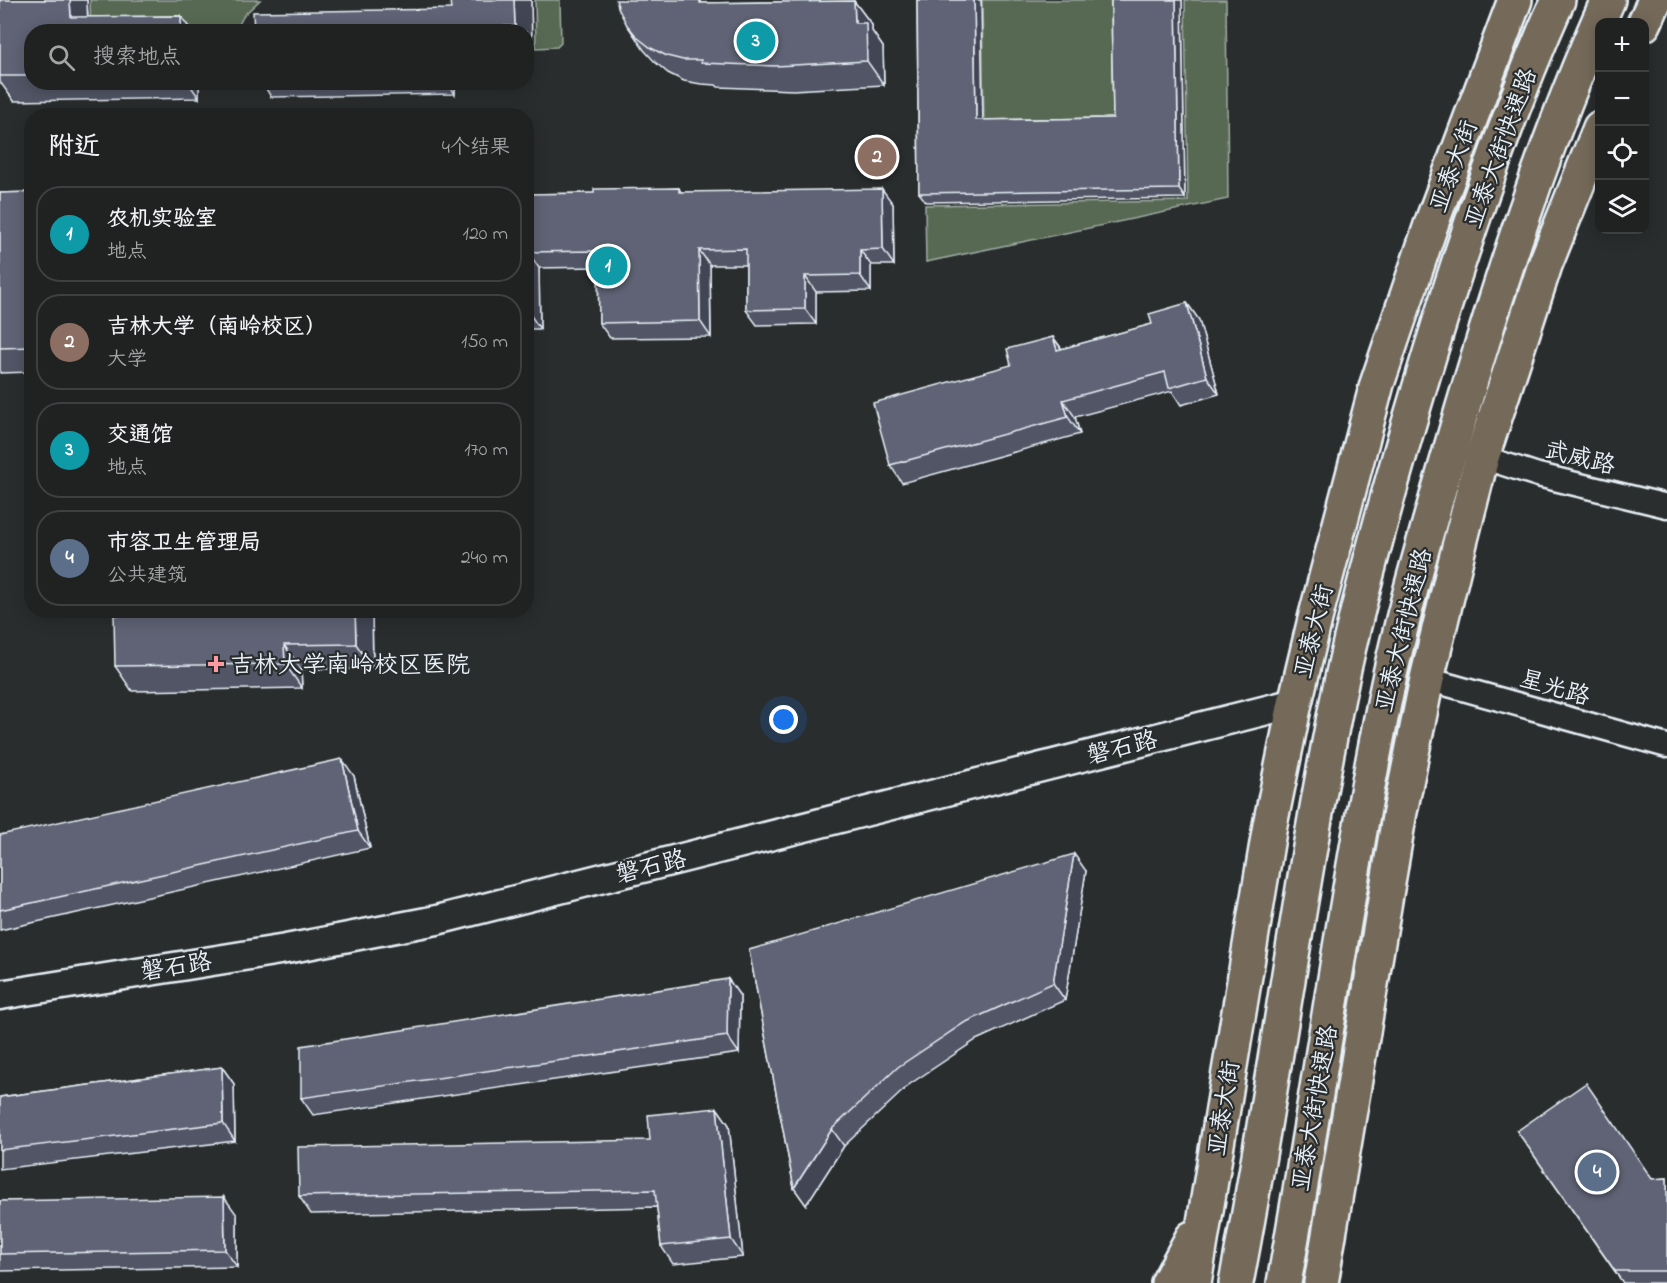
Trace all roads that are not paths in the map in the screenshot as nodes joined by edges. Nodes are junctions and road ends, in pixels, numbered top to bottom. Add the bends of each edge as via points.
1 (1515, 0) edge
2 (1558, 0) edge
3 (1608, 0) edge
4 (1655, 0) edge
5 (1647, 18) edge
6 (1595, 138) edge
7 (1482, 457) junction
8 (1667, 506) edge
9 (1427, 679) junction
10 (1295, 703) junction
11 (1667, 747) edge
12 (0, 995) edge
13 (1207, 1206) junction
14 (1332, 1225) junction
15 (1168, 1283) edge
16 (1194, 1283) edge
17 (1236, 1283) edge
18 (1284, 1283) edge
19 (1321, 1283) edge
20 (1348, 1283) edge

1 - 10 main road, 亚泰大街 via 1433,219 1377,384
2 - 17 main road, 亚泰大街快速路 via 1468,234 1402,445 1364,584 1333,725
3 - 18 main road, 亚泰大街快速路 via 1519,230 1409,592 1385,696
4 - 5 main road
6 - 7 main road via 1545,265
7 - 8 street, 武威路 via 1538,475
7 - 9 main road
9 - 11 street, 星光路
9 - 14 main road via 1399,817
10 - 12 street, 磐石路 via 437,920 286,949
10 - 13 main road, 亚泰大街 via 1270,825
13 - 15 main road
13 - 16 main road, 亚泰大街
14 - 19 main road
14 - 20 main road

